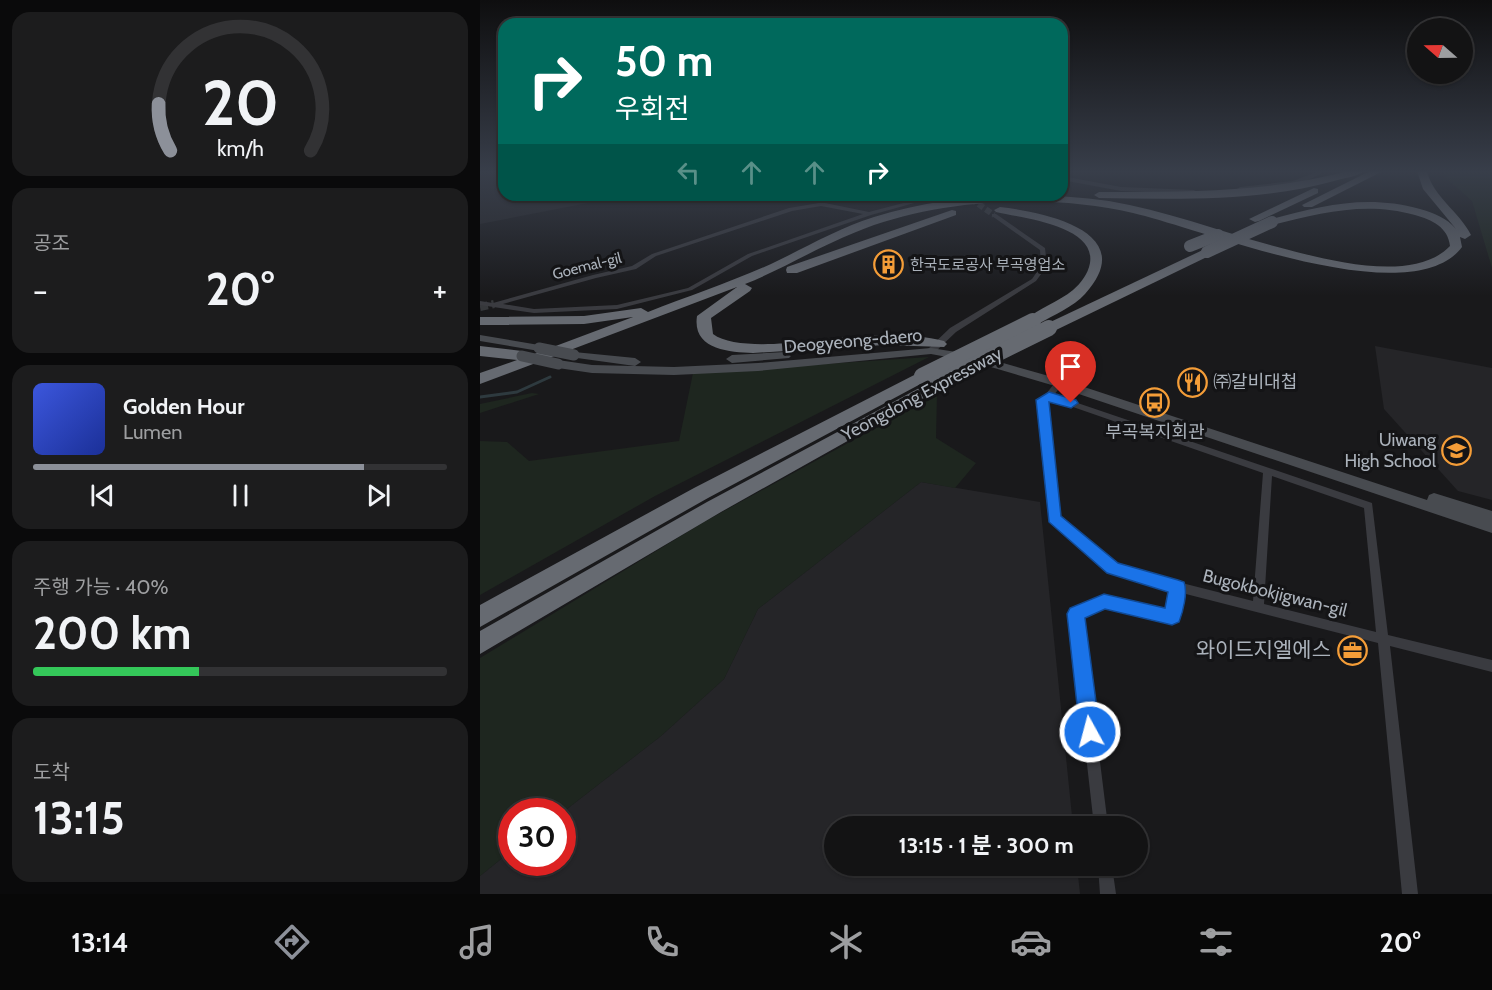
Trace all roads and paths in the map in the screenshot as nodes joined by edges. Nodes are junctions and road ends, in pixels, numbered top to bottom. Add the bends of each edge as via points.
1 (780, 213) edge
2 (863, 213) edge
3 (874, 213) edge
4 (903, 213) edge
5 (937, 213) edge
6 (1019, 213) edge
7 (1135, 213) edge
8 (1148, 213) edge
9 (1269, 213) edge
10 (1291, 213) edge
11 (1310, 213) edge
12 (1419, 213) edge
13 (1450, 213) edge
14 (869, 214) junction
15 (994, 215) tunnel mouth
16 (1272, 222) junction
17 (746, 287) junction
18 (704, 295) junction
19 (480, 303) edge
20 (494, 304) junction
21 (480, 321) tunnel mouth
22 (1033, 321) junction
23 (480, 338) edge
24 (480, 346) edge
25 (935, 348) junction
26 (480, 351) edge
27 (522, 356) junction
28 (929, 380) junction
29 (1061, 380) junction
30 (480, 381) edge
31 (1049, 396) junction
32 (1268, 471) junction
33 (1492, 517) edge
34 (1492, 527) edge
35 (1178, 587) junction
36 (1258, 608) junction
37 (480, 617) edge
38 (1383, 639) junction
39 (480, 643) edge
40 (1492, 666) edge
41 (1100, 816) edge
42 (1106, 876) edge
43 (1108, 894) edge
44 (1410, 894) edge

1 - 20 street, Goemal-gil via 654,255 634,268
2 - 14 street, Goemal-gil
3 - 14 street
4 - 18 highway via 853,229 771,269
5 - 17 highway
6 - 22 highway via 1045,217 1072,228 1091,244 1096,254 1096,265 1080,291
7 - 13 highway via 1263,249 1382,273 1413,273 1455,260 1465,249 1466,237
8 - 12 highway via 1318,259 1378,270 1406,270 1432,265 1456,247 1456,236 1449,226
9 - 22 highway, Yeongdong Expressway, bridge
10 - 16 highway, Yeongdong Expressway
11 - 16 highway
14 - 20 street via 750,255 690,289 618,307 534,311
15 - 25 street via 1043,249 1044,266 1034,280 954,330
16 - 28 highway, Yeongdong Expressway, bridge
17 - 25 highway via 704,316 705,336 713,342 754,348 908,339
17 - 30 highway
18 - 21 highway via 637,313 584,320
18 - 30 highway
19 - 20 street
22 - 28 highway, Yeongdong Expressway, bridge
23 - 25 street, Deogyeong-daero, bridge via 621,361 675,362
24 - 27 street, Deogyeong-daero
25 - 27 street, Deogyeong-daero, bridge via 758,367 674,371 592,369
25 - 29 street, Deogyeong-daero
26 - 27 highway
28 - 37 highway, Yeongdong Expressway via 701,493
28 - 39 highway, Yeongdong Expressway
29 - 31 street, Bugokbokjigwan-gil
29 - 33 street, Deogyeong-daero
29 - 34 street, Deogyeong-daero
31 - 32 street
31 - 35 street, Bugokbokjigwan-gil via 1042,400 1054,518 1113,568
32 - 36 street
32 - 38 street via 1369,506
35 - 36 street, Bugokbokjigwan-gil
35 - 41 street via 1172,617 1104,602 1076,614
36 - 38 street, Bugokbokjigwan-gil
38 - 40 street, Bugokbokjigwan-gil
38 - 44 street
42 - 43 street

